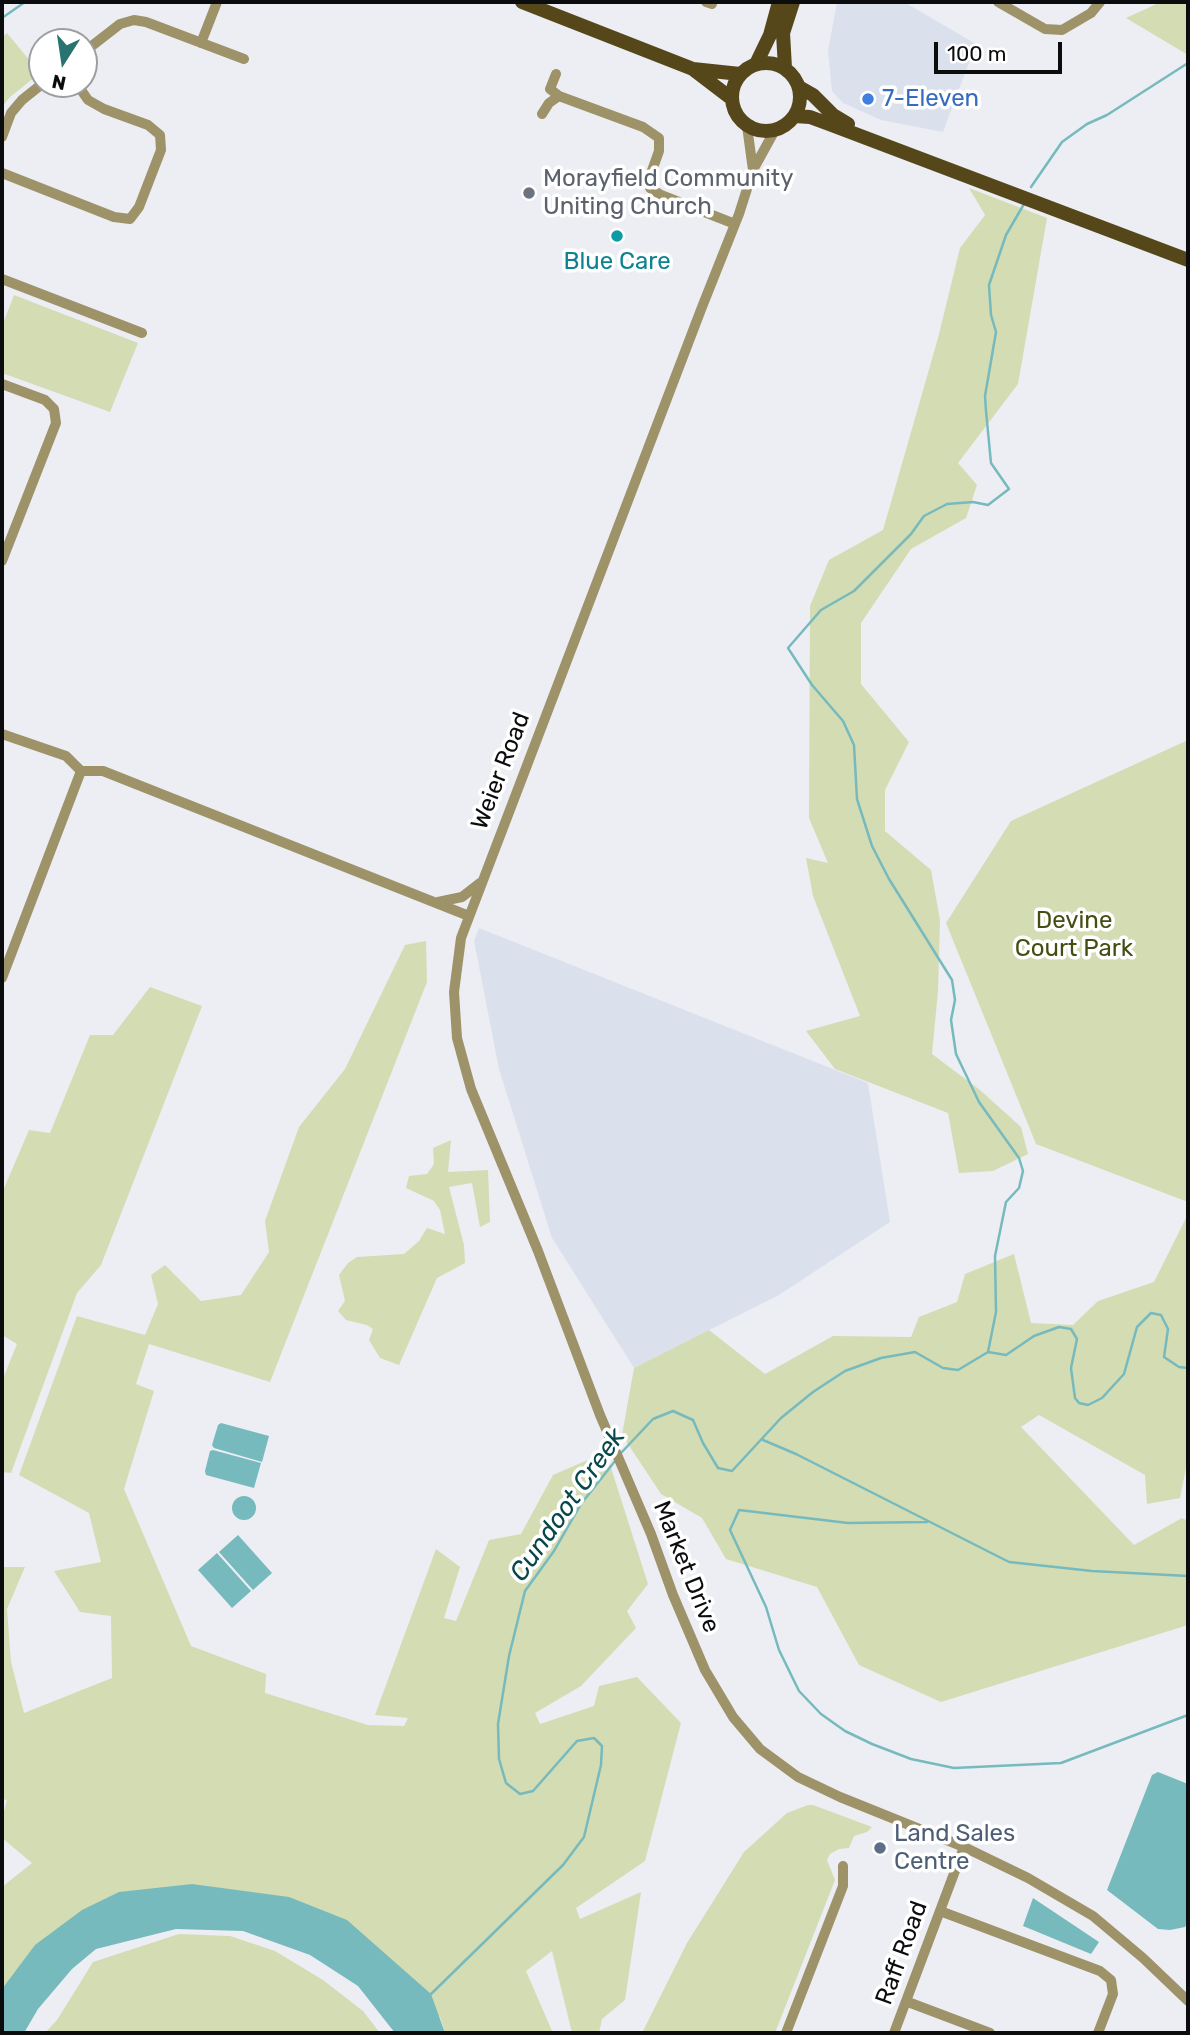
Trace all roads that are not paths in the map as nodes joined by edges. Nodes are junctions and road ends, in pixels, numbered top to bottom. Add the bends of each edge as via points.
1 (217, 2) edge
2 (522, 2) edge
3 (779, 2) edge
4 (793, 2) edge
5 (998, 2) edge
6 (1100, 2) edge
7 (98, 41) edge
8 (201, 43) junction
9 (244, 60) dead end
10 (756, 64) junction
11 (785, 68) junction
12 (693, 69) junction
13 (556, 74) dead end
14 (740, 74) junction
15 (799, 87) junction
16 (28, 95) edge
17 (559, 96) junction
18 (87, 98) edge
19 (732, 99) junction
20 (542, 114) dead end
21 (794, 117) junction
22 (747, 125) junction
23 (775, 130) junction
24 (2, 138) edge
25 (753, 170) junction
26 (2, 173) edge
27 (965, 173) junction
28 (736, 224) junction
29 (1188, 260) edge
30 (2, 279) edge
31 (142, 333) dead end
32 (2, 384) edge
33 (2, 561) edge
34 (2, 734) edge
35 (81, 771) junction
36 (482, 882) junction
37 (436, 902) junction
38 (469, 916) junction
39 (2, 978) edge
40 (964, 1847) junction
41 (843, 1866) dead end
42 (940, 1911) junction
43 (1188, 2001) edge
44 (908, 2002) junction
45 (786, 2033) edge
46 (894, 2033) edge
47 (990, 2033) edge
48 (1098, 2033) edge

1 - 8 street
2 - 12 main road
3 - 10 main road
4 - 11 main road via 783,33
5 - 6 street via 1045,29 1062,30 1091,13
7 - 8 street via 120,24 134,20
8 - 9 street
10 - 11 main road
10 - 14 main road
11 - 15 main road
12 - 14 main road
12 - 19 main road
13 - 17 street via 550,89
14 - 19 main road
15 - 21 main road via 801,97
15 - 27 main road via 844,122
16 - 24 street via 11,113
17 - 20 street
17 - 28 street via 643,127 659,138 650,188
18 - 26 street via 148,125 160,135 161,150 130,219 114,217
19 - 22 main road
21 - 23 main road
21 - 27 main road via 811,117
22 - 23 main road
22 - 25 street, Weier Road
23 - 25 street, Weier Road
25 - 28 street, Weier Road
27 - 29 main road
28 - 36 street, Weier Road
30 - 31 street
32 - 33 street via 45,400 54,410 56,424
34 - 35 street via 66,756
35 - 37 street via 103,771
35 - 39 street
36 - 37 street via 462,897
36 - 38 street, Weier Road
37 - 38 street
38 - 40 street, Market Drive via 461,937 454,992 457,1038 471,1089 705,1670 733,1717 760,1749 798,1777
40 - 42 street, Raff Road
40 - 43 street, Market Drive via 1093,1916
41 - 45 street via 843,1886
42 - 44 street, Raff Road
42 - 48 street via 1100,1971 1111,1980 1113,1994
44 - 46 street, Raff Road
44 - 47 street

